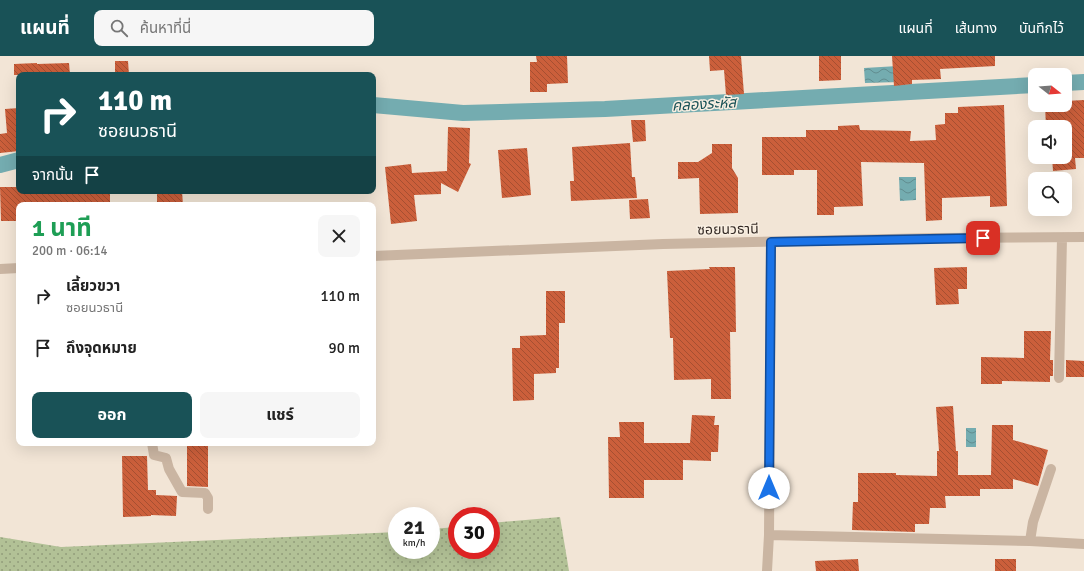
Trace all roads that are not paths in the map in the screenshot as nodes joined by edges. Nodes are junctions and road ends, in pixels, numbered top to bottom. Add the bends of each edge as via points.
1 (1084, 237) edge
2 (1062, 238) junction
3 (771, 242) junction
4 (376, 256) edge
5 (16, 268) edge
6 (0, 269) edge
7 (1059, 378) dead end
8 (152, 446) edge
9 (1051, 469) dead end
10 (208, 509) dead end
11 (769, 534) junction
12 (1030, 541) junction
13 (1084, 544) edge
14 (767, 571) edge

1 - 2 street, ซอยนวธานี
2 - 3 street, ซอยนวธานี
2 - 7 street
3 - 4 street, ซอยนวธานี
3 - 11 street
5 - 6 street
8 - 10 street via 154,455 166,458 182,492 205,493 208,498
9 - 12 street via 1033,522
11 - 12 street
11 - 14 street
12 - 13 street

